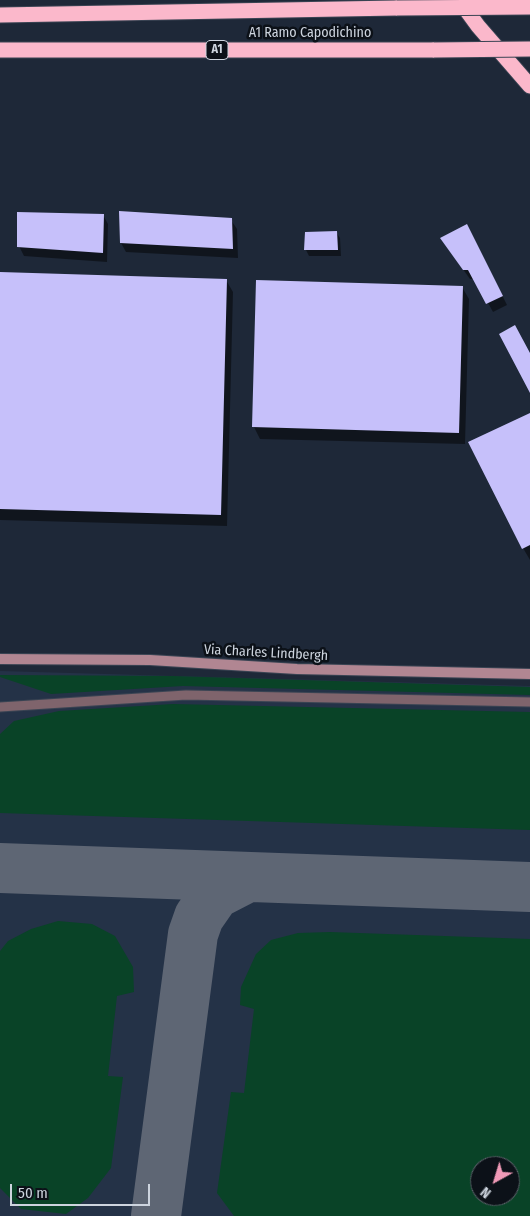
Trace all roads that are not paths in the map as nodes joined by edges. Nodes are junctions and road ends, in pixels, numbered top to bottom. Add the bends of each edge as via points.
1 (459, 0) edge
2 (530, 8) edge
3 (0, 11) edge
4 (0, 15) edge
5 (16, 15) junction
6 (530, 49) edge
7 (0, 50) edge
8 (530, 86) edge
9 (0, 658) edge
10 (530, 674) edge
11 (530, 702) edge
12 (0, 707) edge

1 - 8 highway
2 - 5 highway, A1 Ramo Capodichino, bridge
3 - 5 highway
4 - 5 highway, A1 Ramo Capodichino
6 - 7 highway, A1 Ramo Capodichino / A1, bridge
9 - 10 street, Via Charles Lindbergh via 150,660 297,669
11 - 12 lane via 186,695

